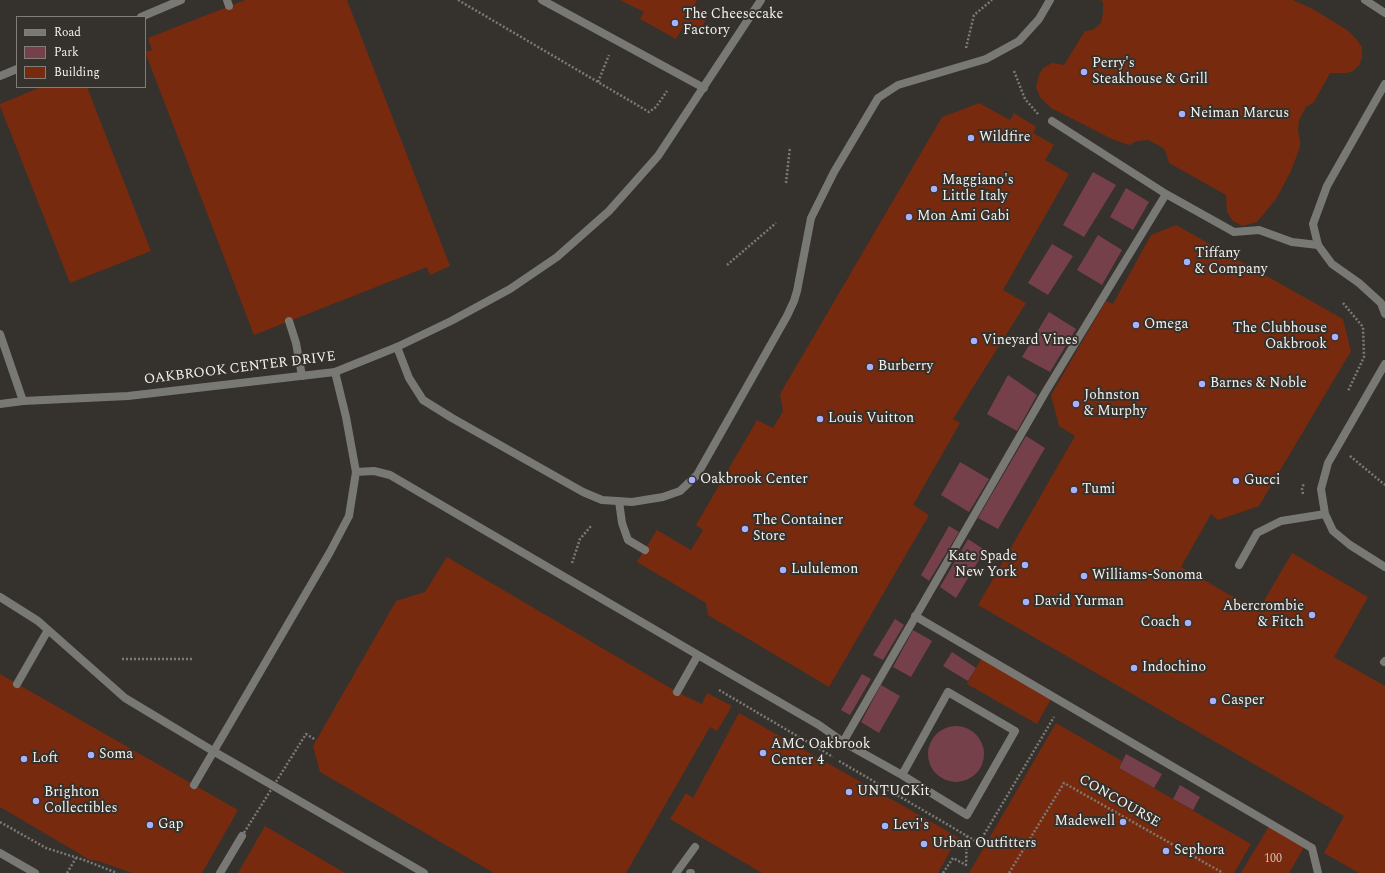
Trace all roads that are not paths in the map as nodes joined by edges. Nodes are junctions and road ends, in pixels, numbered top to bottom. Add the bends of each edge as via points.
1 (181, 0) edge
2 (542, 0) edge
3 (761, 0) edge
4 (1050, 0) edge
5 (1365, 0) edge
6 (1385, 13) edge
7 (143, 16) edge
8 (16, 69) edge
9 (0, 76) edge
10 (1385, 84) edge
11 (704, 88) junction
12 (1052, 122) road end
13 (1166, 194) junction
14 (1318, 245) junction
15 (1385, 314) edge
16 (289, 321) dead end
17 (0, 334) edge
18 (397, 347) junction
19 (1385, 364) edge
20 (334, 372) junction
21 (302, 376) junction
22 (23, 401) junction
23 (0, 404) edge
24 (356, 472) junction
25 (619, 501) junction
26 (1325, 514) junction
27 (645, 550) dead end
28 (1239, 565) dead end
29 (1385, 568) edge
30 (0, 597) edge
31 (915, 616) junction
32 (48, 630) junction
33 (698, 655) junction
34 (17, 684) dead end
35 (677, 692) dead end
36 (843, 742) junction
37 (213, 751) junction
38 (902, 775) junction
39 (194, 785) dead end
40 (242, 836) road end
41 (695, 847) dead end
42 (0, 852) edge
43 (35, 873) edge
44 (220, 873) edge
45 (424, 873) edge
46 (676, 873) edge
47 (1318, 873) edge

1 - 7 street
2 - 11 street
3 - 11 street, OAKBROOK CENTER DRIVE
4 - 25 street via 1039,19 1019,41 986,60 898,85 878,98 834,172 811,218 794,302 697,475 680,491 632,502
5 - 6 street
8 - 9 street
10 - 14 street via 1327,186 1313,224
11 - 18 street, OAKBROOK CENTER DRIVE via 658,156 609,211 569,248 497,296
12 - 13 street
13 - 14 street via 1234,232 1259,230 1292,242
13 - 31 street via 1046,391
14 - 15 street via 1332,264 1359,283 1381,304
16 - 21 street
17 - 22 street
18 - 20 street, OAKBROOK CENTER DRIVE
18 - 25 street via 409,378 423,400 583,492 602,500
19 - 26 street via 1328,463 1321,489
20 - 21 street, OAKBROOK CENTER DRIVE
20 - 24 street via 346,417
21 - 22 street, OAKBROOK CENTER DRIVE via 128,396
22 - 23 street, OAKBROOK CENTER DRIVE
24 - 33 street via 374,471 390,475
24 - 37 street via 349,516
25 - 27 street via 622,523 628,540
26 - 28 street via 1281,521 1257,533
26 - 29 street via 1333,531
30 - 32 street
31 - 36 street
31 - 47 street via 1312,848
32 - 34 street
32 - 37 street via 125,698
33 - 35 street
33 - 36 street
36 - 38 street
37 - 39 street
37 - 45 street
38 - 38 street via 968,815 1015,731 948,692
40 - 44 street
41 - 46 street
42 - 43 street

